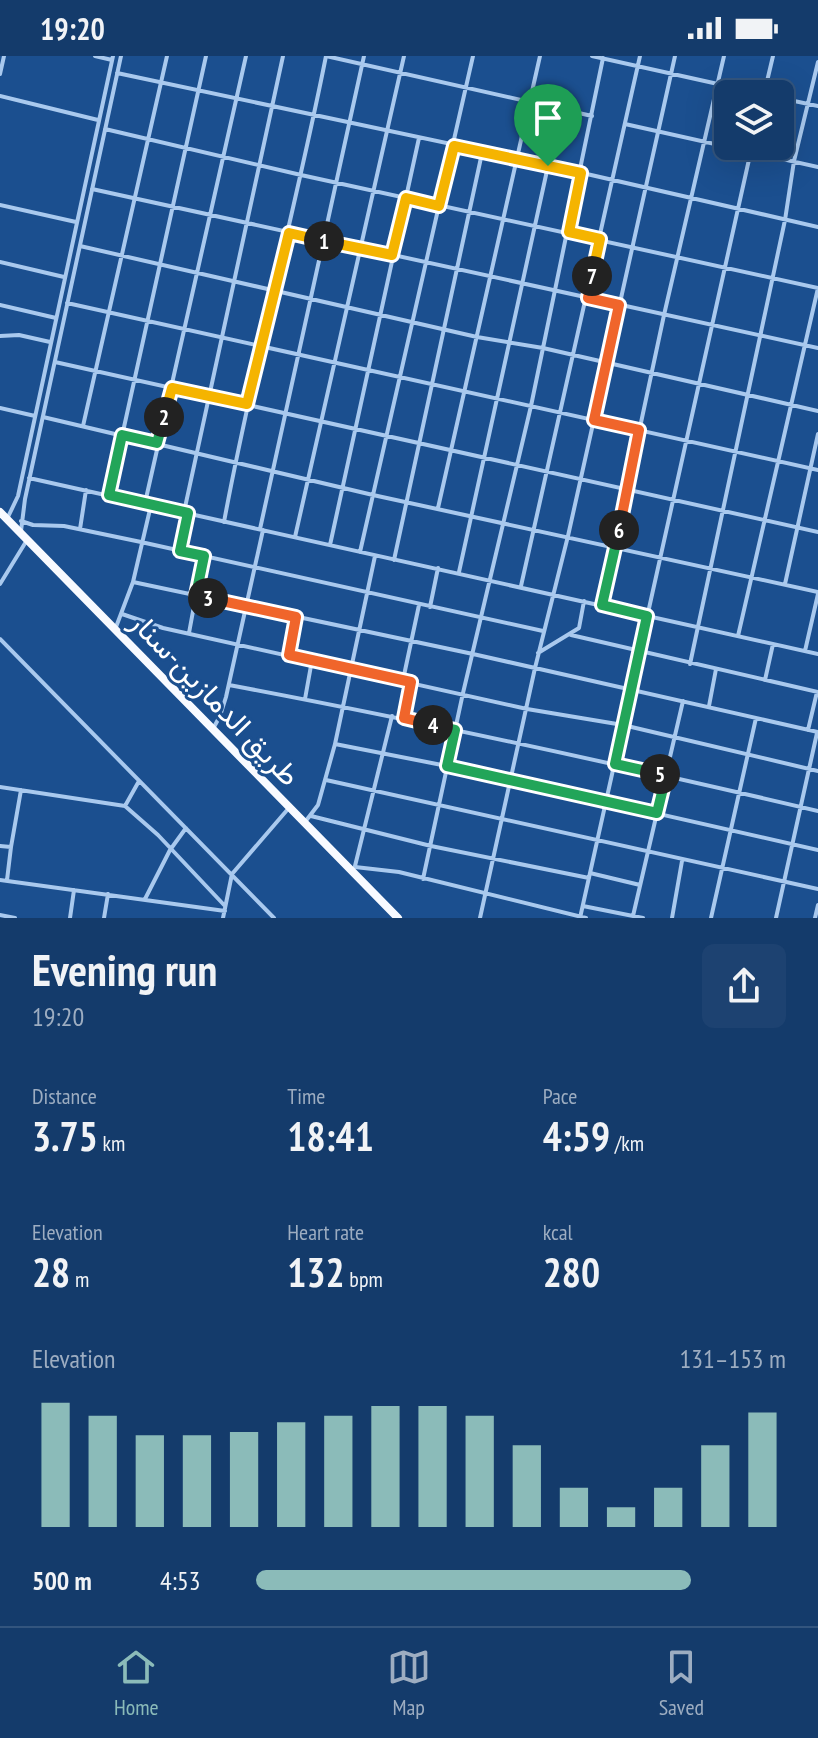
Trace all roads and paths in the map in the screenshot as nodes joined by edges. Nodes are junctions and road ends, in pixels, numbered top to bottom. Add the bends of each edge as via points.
1 (4, 56) edge
2 (95, 56) edge
3 (121, 56) edge
4 (167, 56) edge
5 (206, 56) edge
6 (246, 56) edge
7 (283, 56) edge
8 (326, 56) edge
9 (364, 56) edge
10 (404, 56) edge
11 (473, 56) edge
12 (540, 56) edge
13 (592, 56) edge
14 (640, 56) edge
15 (675, 56) edge
16 (724, 56) edge
17 (773, 56) edge
18 (113, 58) edge
19 (603, 58) junction
20 (818, 62) edge
21 (362, 64) junction
22 (638, 66) junction
23 (117, 73) junction
24 (400, 73) junction
25 (671, 73) junction
26 (0, 74) edge
27 (717, 80) edge
28 (767, 80) edge
29 (160, 83) junction
30 (714, 83) edge
31 (466, 88) junction
32 (198, 91) junction
33 (714, 93) edge
34 (0, 96) edge
35 (237, 99) junction
36 (794, 101) edge
37 (530, 102) junction
38 (807, 103) junction
39 (818, 106) edge
40 (273, 107) junction
41 (314, 115) junction
42 (592, 116) junction
43 (98, 120) junction
44 (351, 123) junction
45 (625, 124) junction
46 (105, 129) junction
47 (387, 131) junction
48 (658, 131) junction
49 (419, 138) junction
50 (147, 139) junction
51 (704, 141) junction
52 (714, 143) edge
53 (454, 146) junction
54 (186, 148) junction
55 (482, 153) junction
56 (222, 157) junction
57 (517, 158) junction
58 (749, 160) edge
59 (790, 160) edge
60 (794, 161) junction
61 (260, 165) junction
62 (548, 166) junction
63 (818, 167) edge
64 (581, 173) junction
65 (301, 175) junction
66 (613, 180) junction
67 (336, 183) junction
68 (92, 189) junction
69 (645, 190) junction
70 (374, 191) junction
71 (406, 198) junction
72 (134, 199) junction
73 (691, 199) junction
74 (0, 205) edge
75 (439, 206) junction
76 (173, 207) junction
77 (738, 209) junction
78 (471, 212) junction
79 (210, 216) junction
80 (503, 219) junction
81 (785, 220) junction
82 (76, 222) junction
83 (246, 223) junction
84 (536, 225) junction
85 (818, 227) edge
86 (569, 232) junction
87 (289, 233) junction
88 (600, 239) junction
89 (322, 240) junction
90 (80, 246) junction
91 (360, 248) junction
92 (632, 248) junction
93 (120, 255) junction
94 (392, 255) junction
95 (677, 257) junction
96 (0, 262) edge
97 (426, 263) junction
98 (159, 264) junction
99 (725, 268) junction
100 (458, 270) junction
101 (196, 273) junction
102 (64, 277) junction
103 (490, 277) junction
104 (773, 278) junction
105 (234, 281) junction
106 (521, 284) junction
107 (818, 288) edge
108 (274, 290) junction
109 (554, 291) junction
110 (310, 297) junction
111 (588, 298) junction
112 (67, 303) junction
113 (0, 305) edge
114 (619, 305) junction
115 (347, 307) junction
116 (108, 312) junction
117 (379, 314) junction
118 (664, 315) junction
119 (56, 318) junction
120 (146, 320) junction
121 (411, 321) junction
122 (712, 326) junction
123 (183, 328) junction
124 (444, 329) junction
125 (0, 336) edge
126 (220, 337) junction
127 (477, 337) junction
128 (760, 337) junction
129 (50, 342) junction
130 (509, 342) junction
131 (805, 345) junction
132 (261, 346) junction
133 (543, 348) junction
134 (818, 348) edge
135 (297, 354) junction
136 (574, 356) junction
137 (55, 362) junction
138 (334, 362) junction
139 (606, 364) junction
140 (367, 369) junction
141 (95, 371) junction
142 (651, 373) junction
143 (400, 376) junction
144 (133, 379) junction
145 (432, 384) junction
146 (699, 384) junction
147 (172, 388) junction
148 (465, 391) junction
149 (208, 396) junction
150 (748, 396) junction
151 (497, 398) junction
152 (247, 404) junction
153 (791, 404) junction
154 (531, 406) junction
155 (0, 408) edge
156 (818, 411) edge
157 (562, 412) junction
158 (284, 413) junction
159 (35, 416) junction
160 (43, 417) junction
161 (594, 420) junction
162 (321, 421) junction
163 (83, 426) junction
164 (354, 428) junction
165 (639, 430) junction
166 (818, 434) edge
167 (122, 435) junction
168 (387, 435) junction
169 (687, 440) junction
170 (157, 443) junction
171 (419, 443) junction
172 (452, 450) junction
173 (736, 451) junction
174 (197, 452) junction
175 (484, 457) junction
176 (778, 460) junction
177 (235, 461) junction
178 (516, 464) junction
179 (810, 468) junction
180 (272, 470) junction
181 (818, 470) edge
182 (548, 471) junction
183 (29, 478) junction
184 (581, 478) junction
185 (308, 479) junction
186 (342, 487) junction
187 (627, 489) junction
188 (86, 490) junction
189 (109, 495) junction
190 (373, 495) junction
191 (673, 499) junction
192 (407, 502) junction
193 (148, 504) junction
194 (438, 508) junction
195 (723, 510) junction
196 (0, 512) edge
197 (186, 513) junction
198 (470, 516) junction
199 (765, 519) junction
200 (7, 520) junction
201 (21, 521) junction
202 (224, 522) junction
203 (504, 524) junction
204 (797, 527) junction
205 (80, 529) junction
206 (262, 530) junction
207 (535, 530) junction
208 (818, 532) edge
209 (568, 536) junction
210 (24, 537) junction
211 (295, 537) junction
212 (141, 542) junction
213 (330, 545) junction
214 (616, 546) junction
215 (180, 551) junction
216 (360, 552) junction
217 (204, 556) junction
218 (375, 556) junction
219 (660, 556) junction
220 (394, 560) junction
221 (255, 568) junction
222 (438, 568) junction
223 (711, 568) junction
224 (459, 572) junction
225 (751, 577) junction
226 (491, 579) junction
227 (133, 582) junction
228 (0, 584) edge
229 (785, 584) junction
230 (521, 586) junction
231 (366, 593) junction
232 (818, 593) edge
233 (553, 594) junction
234 (196, 595) junction
235 (584, 601) junction
236 (419, 605) junction
237 (602, 605) junction
238 (246, 607) junction
239 (430, 607) junction
240 (122, 614) junction
241 (647, 616) junction
242 (296, 617) junction
243 (481, 618) junction
244 (698, 627) junction
245 (115, 629) junction
246 (359, 631) junction
247 (544, 631) junction
248 (189, 633) junction
249 (571, 635) junction
250 (738, 636) junction
251 (0, 639) edge
252 (412, 641) junction
253 (238, 644) junction
254 (773, 644) junction
255 (805, 651) junction
256 (538, 653) junction
257 (639, 653) junction
258 (473, 654) junction
259 (818, 654) edge
260 (289, 655) junction
261 (312, 660) junction
262 (690, 664) junction
263 (535, 668) junction
264 (351, 669) junction
265 (716, 669) junction
266 (403, 680) junction
267 (765, 680) junction
268 (411, 682) junction
269 (229, 685) junction
270 (631, 689) junction
271 (817, 692) edge
272 (463, 693) junction
273 (305, 699) junction
274 (683, 701) junction
275 (343, 707) junction
276 (709, 707) junction
277 (527, 709) junction
278 (392, 716) junction
279 (404, 718) junction
280 (756, 718) junction
281 (623, 725) junction
282 (212, 729) junction
283 (455, 730) junction
284 (808, 730) junction
285 (818, 732) edge
286 (675, 737) junction
287 (335, 744) junction
288 (519, 744) junction
289 (384, 753) junction
290 (748, 755) junction
291 (615, 764) junction
292 (447, 766) junction
293 (809, 769) junction
294 (818, 771) edge
295 (666, 776) junction
296 (326, 780) junction
297 (509, 780) junction
298 (139, 781) junction
299 (0, 787) edge
300 (21, 790) junction
301 (375, 790) junction
302 (739, 793) junction
303 (606, 801) junction
304 (439, 805) junction
305 (125, 806) junction
306 (290, 807) junction
307 (801, 807) junction
308 (818, 811) edge
309 (657, 813) junction
310 (308, 819) junction
311 (501, 819) junction
312 (186, 828) junction
313 (366, 829) junction
314 (731, 830) junction
315 (598, 840) junction
316 (792, 844) junction
317 (0, 846) edge
318 (431, 846) junction
319 (11, 847) junction
320 (170, 850) junction
321 (818, 850) edge
322 (648, 851) junction
323 (493, 857) junction
324 (682, 860) junction
325 (722, 868) junction
326 (354, 870) junction
327 (232, 874) junction
328 (590, 875) junction
329 (423, 879) junction
330 (0, 880) edge
331 (7, 880) junction
332 (784, 881) junction
333 (640, 885) junction
334 (818, 889) edge
335 (74, 890) junction
336 (485, 893) junction
337 (108, 894) junction
338 (145, 899) junction
339 (818, 905) edge
340 (583, 906) junction
341 (225, 908) junction
342 (0, 915) edge
343 (633, 916) junction
344 (15, 918) edge
345 (70, 918) edge
346 (104, 918) edge
347 (223, 918) edge
348 (274, 918) edge
349 (398, 918) edge
350 (480, 918) edge
351 (582, 918) edge
352 (643, 918) edge
353 (672, 918) edge
354 (711, 918) edge
355 (776, 918) edge
356 (815, 918) edge

1 - 26 street
2 - 18 street
3 - 23 street
4 - 29 street
5 - 32 street
6 - 35 street
7 - 40 street
8 - 21 street
8 - 41 street
9 - 21 street
10 - 24 street
11 - 31 street
12 - 37 street
13 - 19 street
14 - 22 street
15 - 25 street
16 - 27 street
17 - 28 street
18 - 43 street
19 - 22 street
19 - 42 street
20 - 38 street
21 - 24 street
21 - 44 street
22 - 25 street
22 - 45 street
23 - 29 street
23 - 46 street
24 - 31 street
24 - 47 street
25 - 30 street
25 - 48 street
29 - 32 street
29 - 50 street
31 - 37 street
31 - 53 street
32 - 35 street
32 - 54 street
33 - 51 street
34 - 43 street
35 - 40 street
35 - 56 street
36 - 38 street
37 - 42 street
37 - 57 street
38 - 39 street
38 - 60 street
40 - 41 street
40 - 61 street
41 - 44 street
41 - 65 street
42 - 64 street
43 - 82 street
44 - 47 street
44 - 67 street
45 - 48 street
45 - 66 street
46 - 50 street
46 - 68 street
47 - 49 street
47 - 70 street
48 - 51 street
48 - 69 street
49 - 53 street
49 - 71 street
50 - 54 street
50 - 72 street
51 - 52 street
51 - 73 street
53 - 55 street
53 - 75 street
54 - 56 street
54 - 76 street
55 - 57 street
55 - 78 street
56 - 61 street
56 - 79 street
57 - 62 street
57 - 80 street
58 - 77 street
59 - 60 street
60 - 63 street
60 - 81 street
61 - 65 street
61 - 83 street
62 - 64 street
62 - 84 street
64 - 66 street
64 - 86 street
65 - 67 street
65 - 87 street
66 - 69 street
66 - 88 street
67 - 70 street
67 - 89 street
68 - 72 street
68 - 90 street
69 - 73 street
69 - 92 street
70 - 71 street
70 - 91 street
71 - 75 street
71 - 94 street
72 - 76 street
72 - 93 street
73 - 77 street
73 - 95 street
74 - 82 street
75 - 78 street
75 - 97 street
76 - 79 street
76 - 98 street
77 - 81 street
77 - 99 street
78 - 80 street
78 - 100 street
79 - 83 street
79 - 101 street
80 - 84 street
80 - 103 street
81 - 85 street
81 - 104 street
82 - 102 street
83 - 87 street
83 - 105 street
84 - 86 street
84 - 106 street
86 - 88 street
86 - 109 street
87 - 89 street
87 - 108 street
88 - 92 street
88 - 111 street
89 - 91 street
89 - 110 street
90 - 93 street
90 - 112 street
91 - 94 street
91 - 115 street
92 - 95 street
92 - 114 street
93 - 98 street
93 - 116 street
94 - 97 street
94 - 117 street
95 - 99 street
95 - 118 street
96 - 102 street
97 - 100 street
97 - 121 street
98 - 101 street
98 - 120 street
99 - 104 street
99 - 122 street
100 - 103 street
100 - 124 street
101 - 105 street
101 - 123 street
102 - 119 street
103 - 106 street
103 - 127 street
104 - 107 street
104 - 128 street
105 - 108 street
105 - 126 street
106 - 109 street
106 - 130 street
107 - 131 street
108 - 110 street
108 - 132 street
109 - 111 street
109 - 133 street
110 - 115 street
110 - 135 street
111 - 114 street
111 - 136 street
112 - 116 street
112 - 137 street
113 - 119 street
114 - 118 street
114 - 139 street
115 - 117 street
115 - 138 street
116 - 120 street
116 - 141 street
117 - 121 street
117 - 140 street
118 - 122 street
118 - 142 street
119 - 129 street
120 - 123 street
120 - 144 street
121 - 124 street
121 - 143 street
122 - 128 street
122 - 146 street
123 - 126 street
123 - 147 street
124 - 127 street
124 - 145 street
125 - 129 street
126 - 132 street
126 - 149 street
127 - 130 street
127 - 148 street
128 - 131 street
128 - 150 street
129 - 159 street
130 - 133 street
130 - 151 street
131 - 134 street
131 - 153 street
132 - 135 street
132 - 152 street
133 - 136 street
133 - 154 street
135 - 138 street
135 - 158 street
136 - 139 street
136 - 157 street
137 - 141 street
137 - 160 street
138 - 140 street
138 - 162 street
139 - 142 street
139 - 161 street
140 - 143 street
140 - 164 street
141 - 144 street
141 - 163 street
142 - 146 street
142 - 165 street
143 - 145 street
143 - 168 street
144 - 147 street
144 - 167 street
145 - 148 street
145 - 171 street
146 - 150 street
146 - 169 street
147 - 149 street
147 - 170 street
148 - 151 street
148 - 172 street
149 - 152 street
149 - 174 street
150 - 153 street
150 - 173 street
151 - 154 street
151 - 175 street
152 - 158 street
152 - 177 street
153 - 156 street
153 - 176 street
154 - 157 street
154 - 178 street
155 - 159 street
157 - 161 street
157 - 182 street
158 - 162 street
158 - 180 street
159 - 200 street via 18,496
160 - 163 street
160 - 183 street
161 - 165 street
161 - 184 street
162 - 164 street
162 - 185 street
163 - 167 street
164 - 168 street
164 - 186 street
165 - 169 street
165 - 187 street
166 - 179 street
167 - 170 street
167 - 189 street
168 - 171 street
168 - 190 street
169 - 173 street
169 - 191 street
170 - 174 street
170 - 193 street
171 - 172 street
171 - 192 street
172 - 175 street
172 - 194 street
173 - 176 street
173 - 195 street
174 - 177 street
174 - 197 street
175 - 178 street
175 - 198 street
176 - 179 street
176 - 199 street
177 - 180 street
177 - 202 street
178 - 182 street
178 - 203 street
179 - 181 street
179 - 204 street
180 - 185 street
180 - 206 street
182 - 184 street
182 - 207 street
183 - 188 street
183 - 201 street
184 - 187 street
184 - 209 street
185 - 186 street
185 - 211 street
186 - 190 street
186 - 213 street
187 - 191 street
187 - 214 street
188 - 189 street
188 - 205 street
189 - 193 street
190 - 192 street
190 - 216 street
191 - 195 street
191 - 219 street
192 - 194 street
192 - 220 street
193 - 197 street
193 - 212 street
194 - 198 street
195 - 199 street
195 - 223 street
196 - 200 highway, طريق الدمازين-سنار
197 - 202 street
197 - 215 street
198 - 203 street
198 - 224 street
199 - 204 street
199 - 225 street
200 - 210 highway, طريق الدمازين-سنار
201 - 205 street
201 - 210 street
202 - 206 street
203 - 207 street
203 - 226 street
204 - 208 street
204 - 229 street
205 - 212 street
206 - 211 street
206 - 221 street
207 - 209 street
207 - 230 street
209 - 214 street
209 - 233 street
210 - 228 street
210 - 245 highway, طريق الدمازين-سنار
211 - 213 street
212 - 215 street
212 - 227 street
213 - 216 street
214 - 219 street
214 - 237 street
215 - 217 street
216 - 218 street
217 - 221 street
217 - 234 street
218 - 220 street
218 - 231 street
219 - 223 street
219 - 241 street
220 - 222 street
221 - 231 street
221 - 238 street
222 - 224 street
222 - 239 street
223 - 225 street
223 - 244 street
224 - 226 street
225 - 229 street
225 - 250 street
226 - 230 street
226 - 243 street
227 - 234 street
227 - 240 street
229 - 232 street
230 - 233 street
231 - 236 street
231 - 246 street
232 - 255 street
233 - 235 street
233 - 247 street
234 - 238 street
234 - 248 street
235 - 237 street
235 - 249 street via 579,628
236 - 239 street
236 - 252 street
237 - 241 street
238 - 242 street
238 - 253 street
239 - 243 street
240 - 245 street
240 - 248 street
241 - 244 street
241 - 257 street
242 - 246 street
242 - 260 street
243 - 247 street
243 - 258 street
244 - 250 street
244 - 262 street
245 - 282 highway, طريق الدمازين-سنار
246 - 252 street
246 - 264 street
247 - 256 street
248 - 253 street
249 - 256 street
249 - 257 street
250 - 254 street
251 - 298 street
252 - 258 street
252 - 266 street
253 - 260 street
253 - 269 street
254 - 255 street
254 - 267 street
255 - 259 street
256 - 263 street
257 - 262 street
257 - 270 street
258 - 263 street
258 - 272 street
260 - 261 street
261 - 264 street
261 - 273 street
262 - 265 street
263 - 270 street
263 - 277 street
264 - 266 street
264 - 275 street
265 - 267 street
265 - 276 street
266 - 268 street
267 - 271 street
268 - 272 street
268 - 279 street
269 - 273 street
269 - 282 street
270 - 274 street
270 - 281 street
271 - 284 street
272 - 277 street
272 - 283 street
273 - 275 street
274 - 276 street
274 - 286 street
275 - 278 street
275 - 287 street
276 - 280 street
277 - 281 street
277 - 288 street
278 - 279 street
278 - 289 street
279 - 283 street
280 - 284 street
280 - 290 street
281 - 286 street
281 - 291 street
282 - 306 highway, طريق الدمازين-سنار
283 - 288 street
283 - 292 street
284 - 285 street
285 - 293 street
286 - 290 street
286 - 295 street
287 - 289 street
287 - 296 street
288 - 291 street
288 - 297 street
289 - 292 street
289 - 301 street
290 - 293 street
290 - 302 street
291 - 295 street
291 - 303 street
292 - 297 street
292 - 304 street
293 - 294 street
293 - 307 street
295 - 302 street
295 - 309 street
296 - 301 street
296 - 310 street
297 - 303 street
297 - 311 street
298 - 305 street
298 - 312 street
299 - 300 street
300 - 305 street
300 - 319 street
301 - 304 street
301 - 313 street
302 - 307 street
302 - 314 street
303 - 309 street
303 - 315 street
304 - 311 street
304 - 318 street
305 - 320 street
306 - 310 highway, طريق الدمازين-سنار
306 - 327 street
307 - 308 street
307 - 316 street
309 - 314 street
309 - 322 street
310 - 313 street
310 - 326 highway, طريق الدمازين-سنار
311 - 315 street
311 - 323 street
312 - 320 street
312 - 327 street
313 - 318 street
313 - 326 street
314 - 316 street
314 - 325 street
315 - 322 street
315 - 328 street
316 - 321 street
316 - 332 street
317 - 319 street
318 - 323 street
318 - 329 street
319 - 331 street
320 - 338 street
320 - 341 street
322 - 324 street
322 - 333 street
323 - 328 street
323 - 336 street
324 - 325 street
324 - 353 street
325 - 332 street
325 - 354 street
326 - 329 street
326 - 349 highway, طريق الدمازين-سنار
327 - 341 street
327 - 348 street
328 - 333 street
328 - 340 street
329 - 336 street
330 - 331 street
331 - 335 street
332 - 334 street
332 - 355 street
333 - 343 street
335 - 337 street
335 - 345 street
336 - 350 street
336 - 351 street
337 - 338 street
337 - 346 street
338 - 341 street
339 - 356 street
340 - 343 street
340 - 351 street
341 - 347 street
342 - 344 street
343 - 352 street

